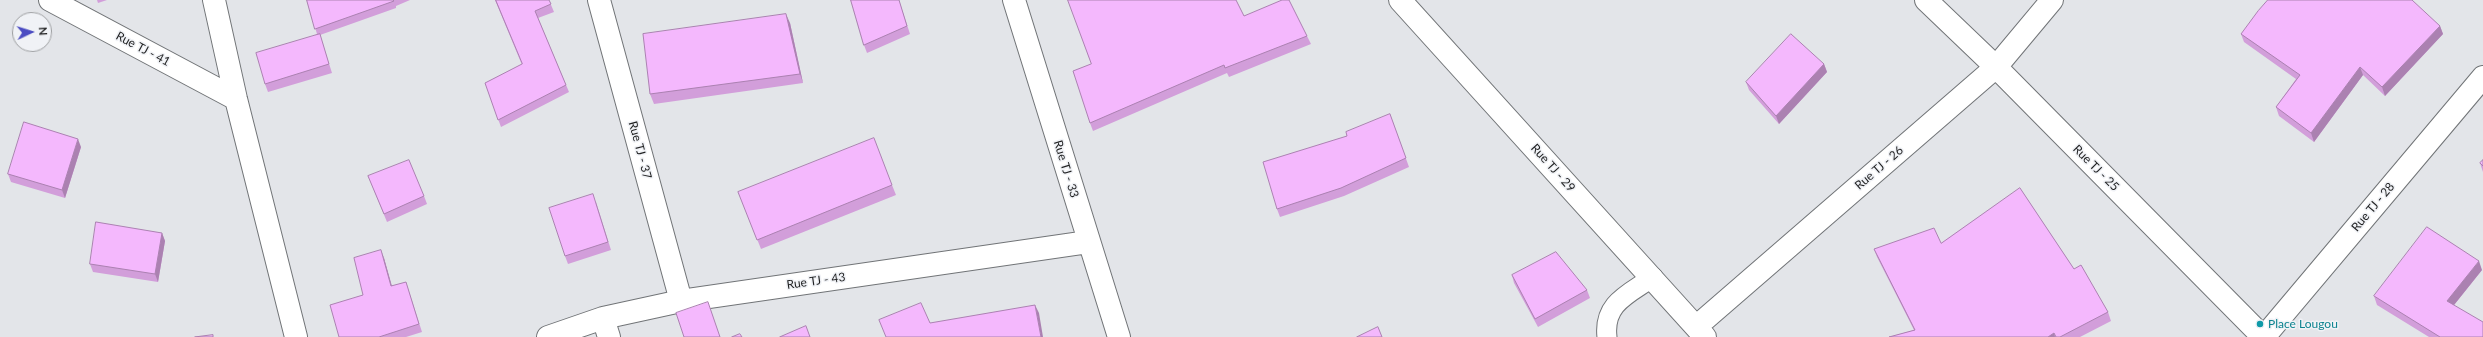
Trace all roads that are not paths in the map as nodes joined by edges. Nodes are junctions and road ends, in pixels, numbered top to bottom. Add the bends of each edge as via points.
1 (50, 0) edge
2 (214, 0) edge
3 (599, 0) edge
4 (1014, 0) edge
5 (1400, 0) edge
6 (1926, 0) edge
7 (2052, 0) edge
8 (1996, 67) junction
9 (2483, 77) edge
10 (236, 99) junction
11 (1088, 242) junction
12 (1653, 277) junction
13 (680, 301) junction
14 (606, 328) edge
15 (1701, 331) edge
16 (296, 337) edge
17 (548, 337) edge
18 (1119, 337) edge
19 (1607, 337) edge
20 (2263, 337) edge

1 - 10 street, Rue TJ - 41
2 - 10 street
3 - 13 street, Rue TJ - 37
4 - 11 street, Rue TJ - 33
5 - 12 street, Rue TJ - 29
6 - 8 street, Rue TJ - 25
7 - 8 street, Rue TJ - 26
8 - 15 street, Rue TJ - 26
8 - 20 street, Rue TJ - 25
9 - 20 street, Rue TJ - 28
10 - 16 street
11 - 13 street, Rue TJ - 43
11 - 18 street, Rue TJ - 33
12 - 15 street, Rue TJ - 29
12 - 19 lane via 1612,305 1606,325
13 - 14 street, Rue TJ - 43
14 - 17 street, Rue TJ - 43

